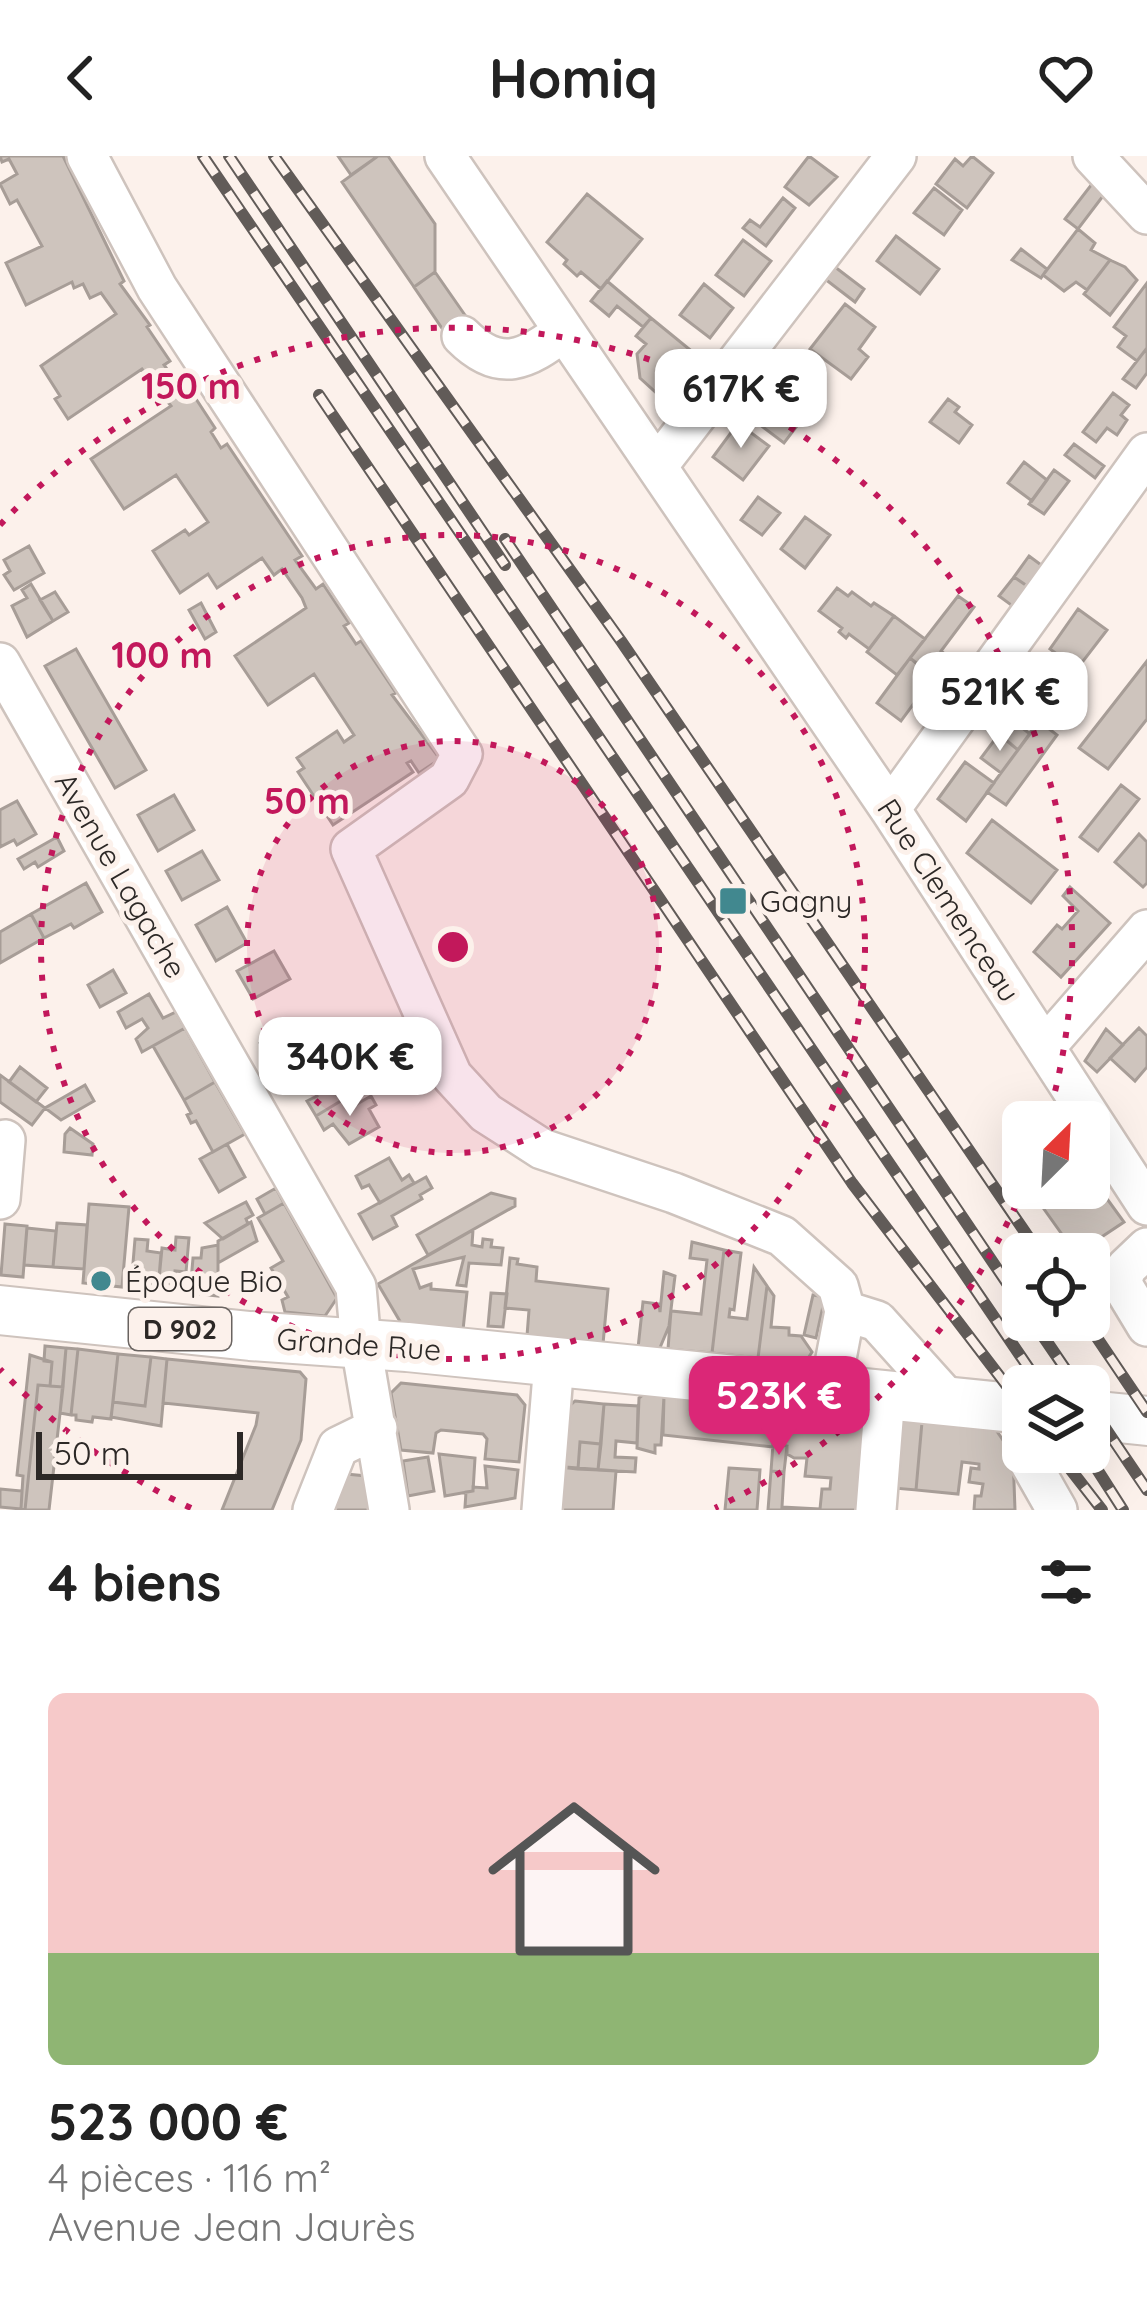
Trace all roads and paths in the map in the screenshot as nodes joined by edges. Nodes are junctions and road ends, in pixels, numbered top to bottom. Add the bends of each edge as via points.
1 (87, 156) edge
2 (445, 156) edge
3 (896, 156) edge
4 (1093, 156) edge
5 (1147, 214) edge
6 (564, 331) junction
7 (462, 336) dead end
8 (1147, 453) edge
9 (658, 465) junction
10 (0, 663) edge
11 (890, 809) junction
12 (1147, 929) edge
13 (1045, 1046) junction
14 (5, 1140) dead end
15 (0, 1198) edge
16 (1147, 1205) edge
17 (1147, 1248) edge
18 (0, 1310) edge
19 (844, 1311) junction
20 (1147, 1326) edge
21 (361, 1346) junction
22 (554, 1362) junction
23 (830, 1390) junction
24 (885, 1395) junction
25 (949, 1401) junction
26 (1110, 1417) edge
27 (1147, 1421) edge
28 (1002, 1423) edge
29 (377, 1428) junction
30 (1027, 1473) edge
31 (1041, 1473) edge
32 (313, 1510) edge
33 (389, 1510) edge
34 (542, 1510) edge
35 (877, 1510) edge
36 (1029, 1510) edge
37 (1057, 1510) edge

1 - 19 street via 157,288 462,754 449,779 351,849 452,1076 486,1113 542,1149 782,1235 838,1286
2 - 6 street, Rue Clemenceau
3 - 9 street
4 - 5 street
6 - 7 street via 533,356 505,361
6 - 9 street, Rue Clemenceau
8 - 11 street
9 - 11 street, Rue Clemenceau
10 - 21 street, Avenue Lagache via 356,1287
11 - 13 street, Rue Clemenceau
12 - 13 street
13 - 16 street, Rue Clemenceau
14 - 15 street
17 - 20 street via 1121,1283
18 - 21 main road, Grande Rue / D 902
19 - 23 street
19 - 25 street via 877,1321
21 - 22 main road, Grande Rue / D 902
21 - 29 street, Avenue Lagache
22 - 23 main road, Grande Rue / D 902
22 - 34 street
23 - 24 main road, D 902
24 - 25 main road, D 902
24 - 35 street
25 - 28 main road, D 902
26 - 27 main road
29 - 32 street via 338,1447
29 - 33 street, Avenue Lagache
30 - 36 street
31 - 37 street

